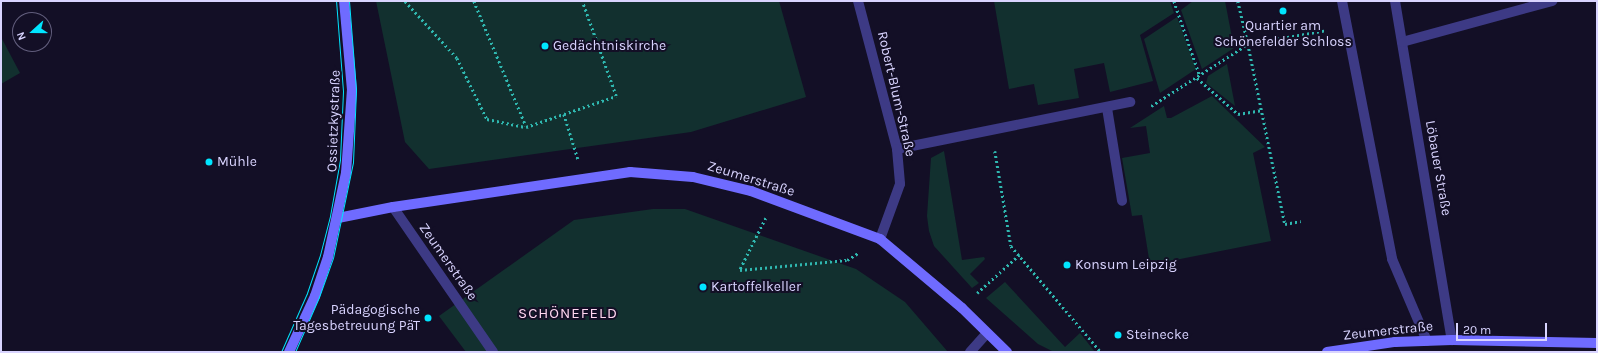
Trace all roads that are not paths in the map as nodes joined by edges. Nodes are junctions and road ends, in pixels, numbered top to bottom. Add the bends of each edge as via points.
1 (344, 1) edge
2 (858, 1) edge
3 (1342, 1) edge
4 (1395, 1) edge
5 (1552, 1) edge
6 (1402, 42) junction
7 (1130, 102) dead end
8 (1107, 108) junction
9 (897, 149) junction
10 (1122, 201) dead end
11 (393, 207) junction
12 (338, 218) junction
13 (880, 239) junction
14 (987, 333) junction
15 (1452, 340) junction
16 (1427, 341) junction
17 (1597, 343) edge
18 (289, 352) edge
19 (493, 352) edge
20 (970, 352) edge
21 (1007, 352) edge
22 (1327, 352) edge

1 - 12 main road, Ossietzkystraße via 352,90 346,173
2 - 9 street, Robert-Blum-Straße
3 - 16 street via 1392,259
4 - 6 street, Löbauer Straße
5 - 6 street
6 - 15 street, Löbauer Straße
7 - 8 street
8 - 9 street via 989,129
8 - 10 street
9 - 13 street, Robert-Blum-Straße via 900,184
11 - 12 main road, Zeumerstraße
11 - 13 main road, Zeumerstraße via 630,172 693,177 751,191
11 - 19 street, Zeumerstraße
12 - 18 main road, Ossietzkystraße via 315,296
13 - 14 main road, Zeumerstraße via 944,292
14 - 20 street
14 - 21 main road, Zeumerstraße
15 - 16 main road, Zeumerstraße
15 - 17 main road, Zeumerstraße
16 - 22 main road, Zeumerstraße via 1394,342

